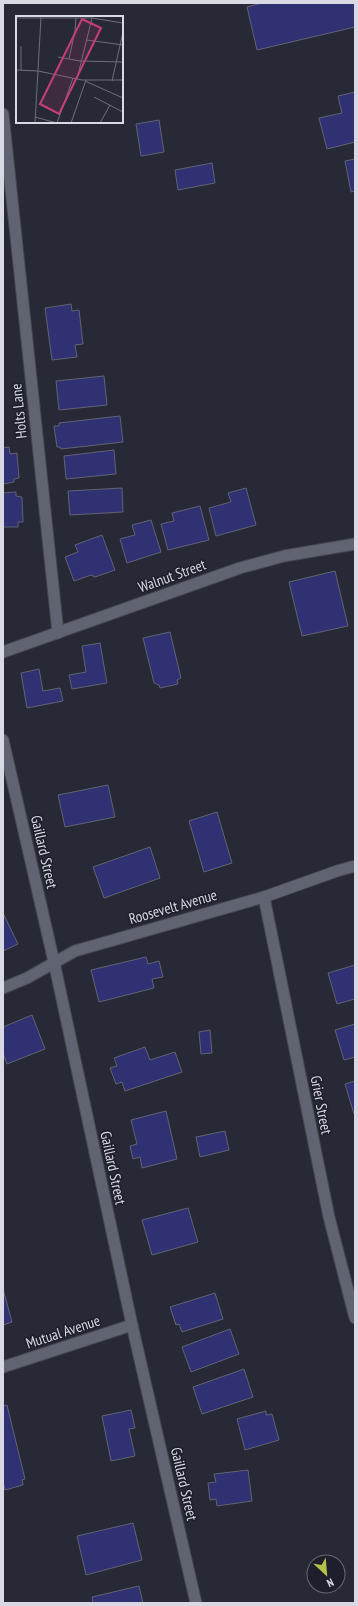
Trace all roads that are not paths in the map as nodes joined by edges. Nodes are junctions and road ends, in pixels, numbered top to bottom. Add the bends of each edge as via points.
1 (3, 114) edge
2 (355, 544) edge
3 (58, 633) junction
4 (3, 652) edge
5 (3, 740) edge
6 (355, 866) edge
7 (264, 897) junction
8 (54, 962) junction
9 (3, 988) edge
10 (355, 1318) edge
11 (132, 1326) junction
12 (3, 1367) edge
13 (196, 1603) edge

1 - 3 street, Holts Lane
2 - 3 street, Walnut Street via 260,562
3 - 4 street, Walnut Street
5 - 8 street, Gaillard Street
6 - 7 street, Roosevelt Avenue
7 - 8 street, Roosevelt Avenue via 75,951
7 - 10 street, Grier Street via 329,1216
8 - 9 street, Roosevelt Avenue
8 - 11 street, Gaillard Street
11 - 12 street, Mutual Avenue
11 - 13 street, Gaillard Street

